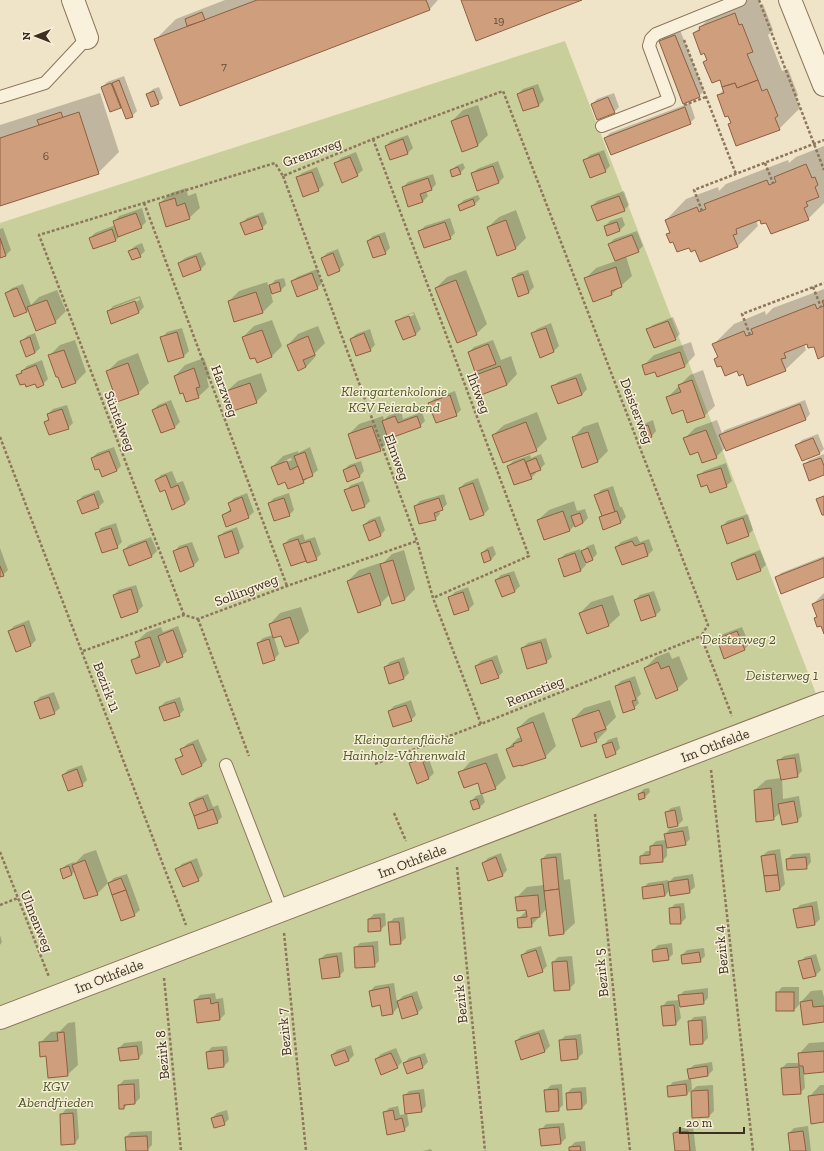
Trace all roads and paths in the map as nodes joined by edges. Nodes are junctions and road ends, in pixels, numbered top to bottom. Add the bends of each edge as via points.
1 (72, 0) edge
2 (740, 0) edge
3 (759, 0) edge
4 (790, 0) edge
5 (678, 25) junction
6 (87, 38) joint
7 (824, 85) edge
8 (503, 92) joint
9 (0, 97) edge
10 (602, 126) dead end
11 (373, 139) junction
12 (824, 140) edge
13 (814, 144) junction
14 (765, 162) junction
15 (824, 170) edge
16 (736, 174) junction
17 (283, 176) junction
18 (773, 183) dead end
19 (144, 203) junction
20 (702, 211) dead end
21 (39, 235) joint
22 (824, 282) edge
23 (813, 287) junction
24 (821, 307) dead end
25 (750, 335) dead end
26 (0, 437) edge
27 (417, 540) junction
28 (287, 586) junction
29 (433, 598) junction
30 (184, 615) junction
31 (198, 619) junction
32 (701, 636) junction
33 (82, 651) junction
34 (824, 703) edge
35 (481, 724) junction
36 (740, 735) junction
37 (709, 747) junction
38 (249, 756) dead end
39 (375, 764) dead end
40 (226, 765) dead end
41 (592, 792) junction
42 (394, 814) dead end
43 (455, 844) junction
44 (0, 852) edge
45 (414, 860) junction
46 (18, 898) junction
47 (0, 905) edge
48 (282, 910) junction
49 (194, 944) junction
50 (158, 958) junction
51 (57, 996) junction
52 (0, 1018) edge
53 (181, 1151) edge
54 (306, 1151) edge
55 (485, 1151) edge
56 (630, 1151) edge
57 (753, 1151) edge

1 - 6 street
2 - 5 lane
3 - 13 path
4 - 7 street
5 - 10 lane via 656,34 649,46 669,100
5 - 16 path
6 - 9 lane via 45,83
8 - 11 path, Grenzweg
8 - 32 path, Deisterweg via 708,625
11 - 17 path, Grenzweg
11 - 29 path, Ihtweg via 530,556
12 - 13 path
13 - 14 path
13 - 15 path
14 - 16 path
14 - 18 path
16 - 20 path via 694,190
17 - 19 path, Grenzweg via 275,163
17 - 27 path, Elmweg
19 - 21 path, Grenzweg
19 - 28 path, Harzweg
21 - 30 path, Süntelweg
22 - 23 path
23 - 24 path
23 - 25 path via 742,314
26 - 33 path, Bezirk 11
27 - 28 path, Sollingweg
27 - 29 path, Elmweg
28 - 31 path, Sollingweg
29 - 35 path, Elmweg
30 - 31 path
30 - 33 path
31 - 38 path
32 - 35 path, Rennstieg
32 - 36 path
33 - 49 path, Bezirk 11
34 - 36 street, Im Othfelde
35 - 39 path, Rennstieg
36 - 37 street, Im Othfelde
37 - 41 street, Im Othfelde
37 - 57 path, Bezirk 4
40 - 48 lane
41 - 43 street, Im Othfelde
41 - 56 path, Bezirk 5
42 - 45 path
43 - 45 street, Im Othfelde
43 - 55 path, Bezirk 6
44 - 46 path, Ulmenweg
45 - 48 street, Im Othfelde
46 - 47 path
46 - 51 path, Ulmenweg
48 - 49 street, Im Othfelde
48 - 54 path, Bezirk 7
49 - 50 street, Im Othfelde
50 - 51 street, Im Othfelde
50 - 53 path, Bezirk 8 via 164,977
51 - 52 street, Im Othfelde

